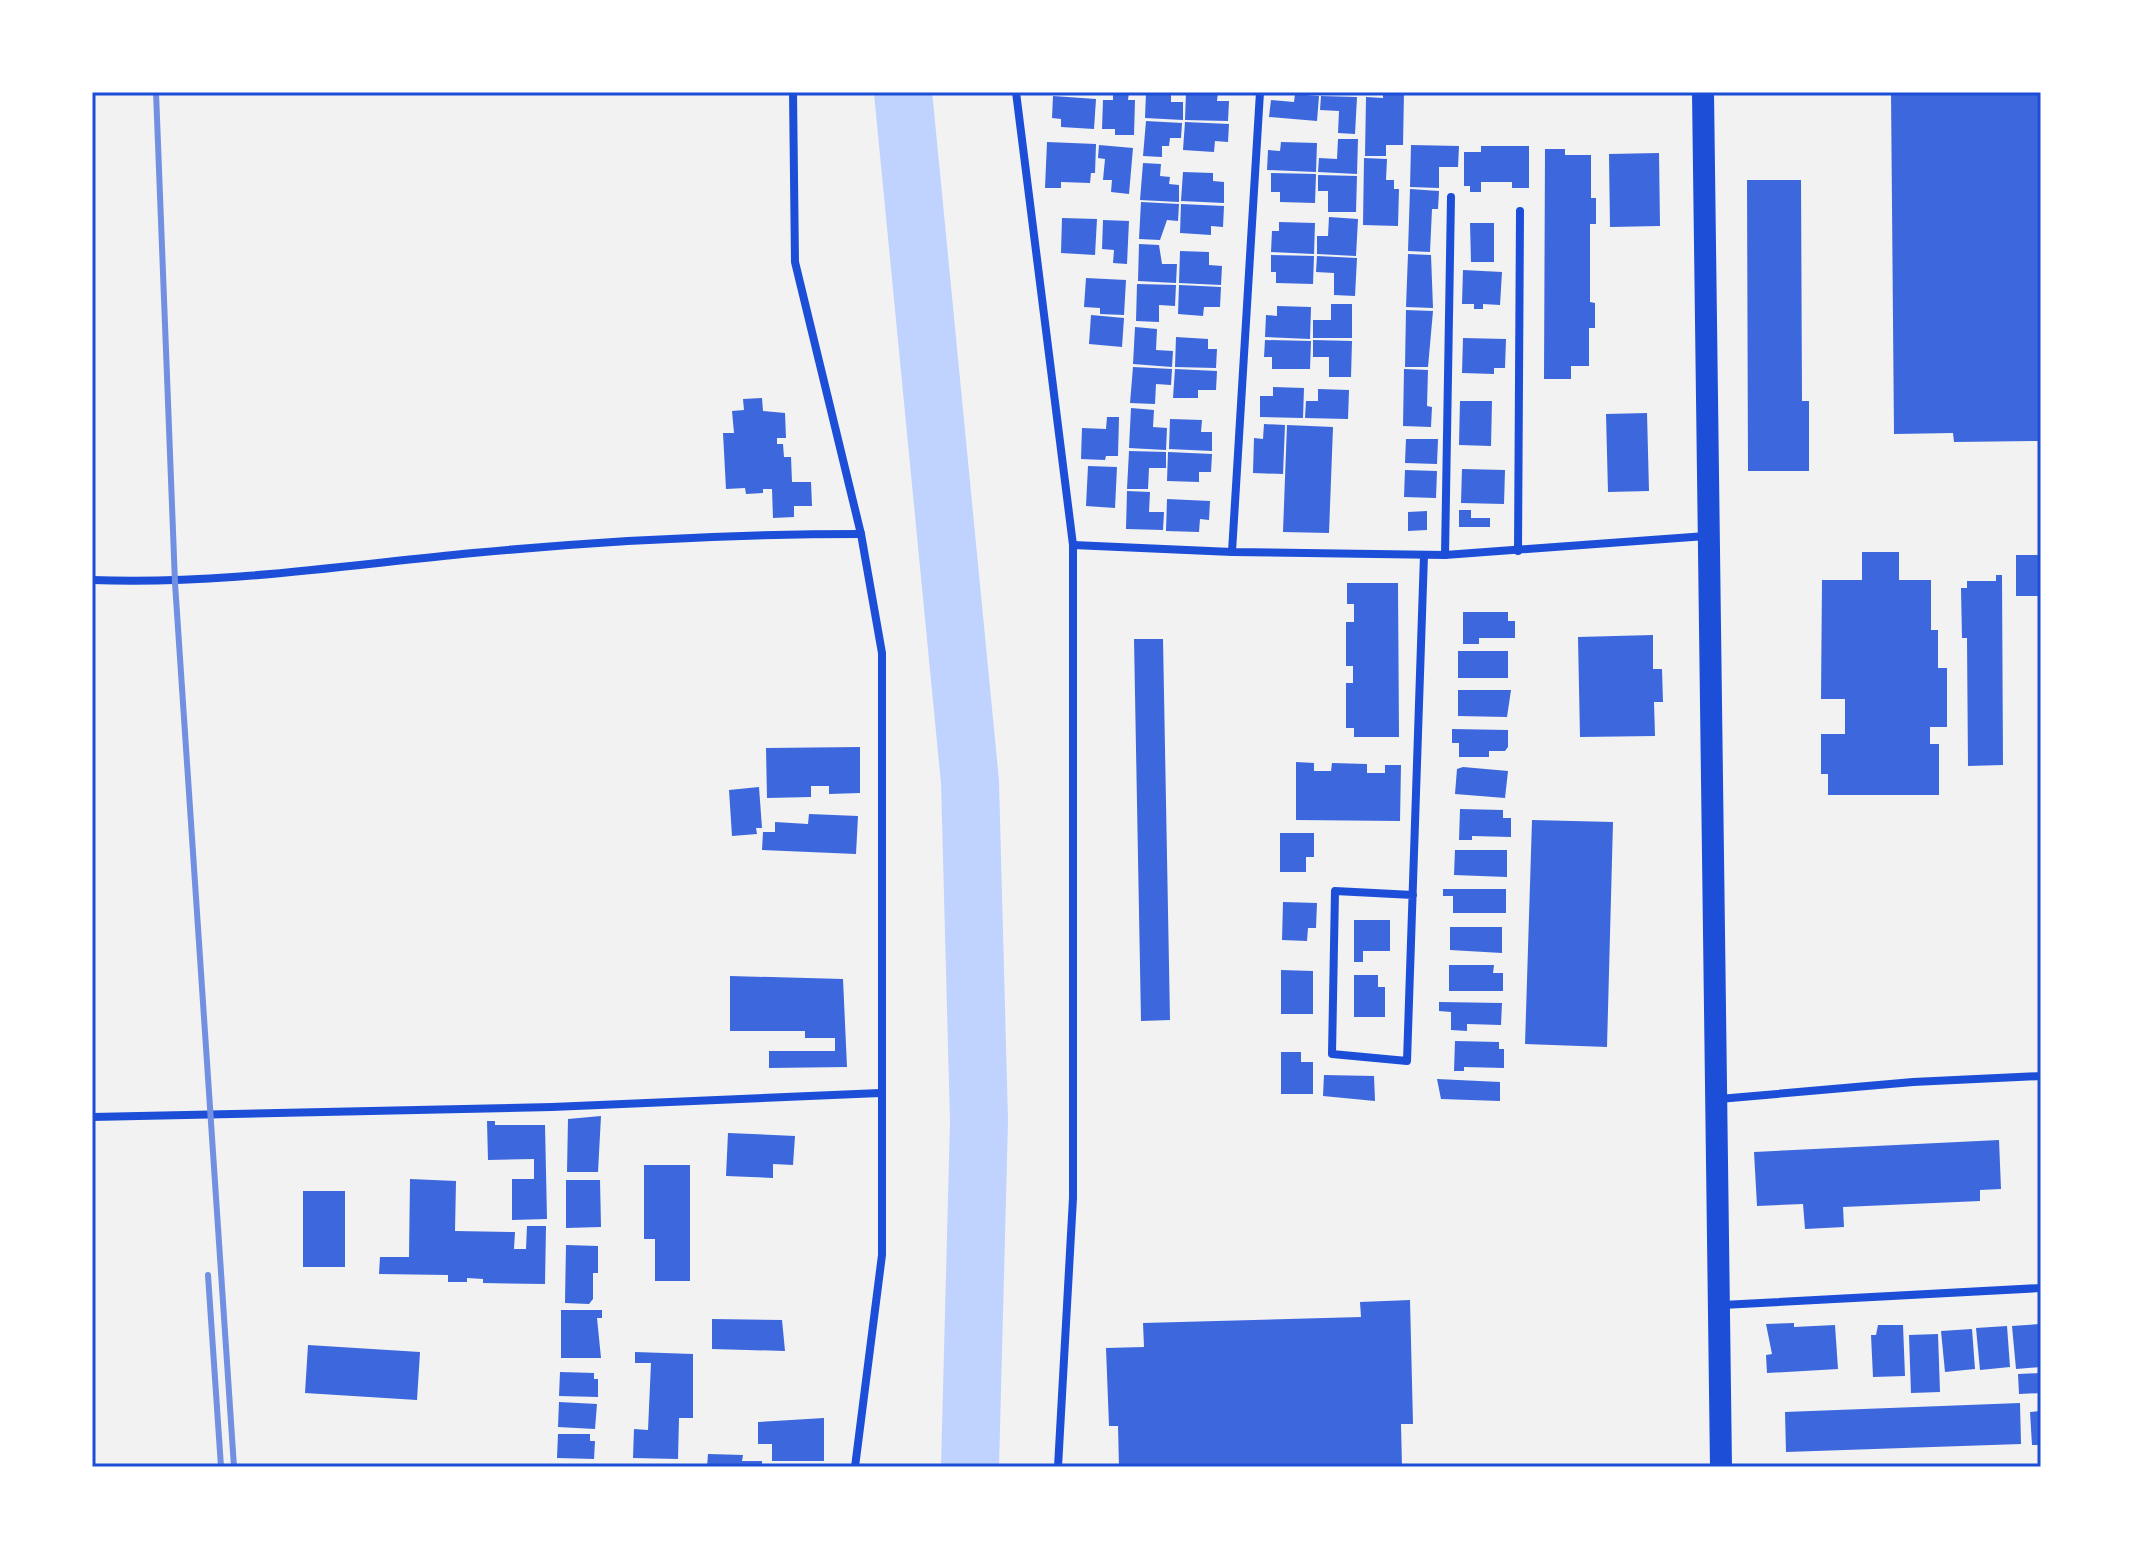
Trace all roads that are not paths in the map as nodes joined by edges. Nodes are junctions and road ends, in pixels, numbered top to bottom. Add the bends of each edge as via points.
1 (793, 92) edge
2 (1016, 92) edge
3 (1260, 92) edge
4 (1703, 92) edge
5 (1451, 197) dead end
6 (1520, 211) dead end
7 (861, 534) junction
8 (1709, 535) junction
9 (1073, 545) junction
10 (1518, 551) junction
11 (1232, 552) junction
12 (1424, 555) junction
13 (1445, 555) junction
14 (92, 580) edge
15 (1413, 895) junction
16 (2041, 1076) edge
17 (880, 1093) junction
18 (1718, 1099) junction
19 (92, 1117) edge
20 (2041, 1288) edge
21 (1719, 1305) junction
22 (855, 1467) edge
23 (1058, 1467) edge
24 (1721, 1467) edge

1 - 7 street via 795,262
2 - 9 street
3 - 11 street
4 - 8 highway
5 - 13 street
6 - 10 street
7 - 14 street via 758,534 476,553 175,583
7 - 17 street via 882,653
8 - 10 street
8 - 18 highway
9 - 11 street
9 - 23 street via 1073,1198
10 - 13 street
11 - 12 street
12 - 13 street
12 - 15 street
15 - 15 street via 1407,1061 1332,1054 1335,891
16 - 18 street
17 - 19 street via 552,1107
17 - 22 street via 882,1255
18 - 21 highway
20 - 21 street
21 - 24 highway

